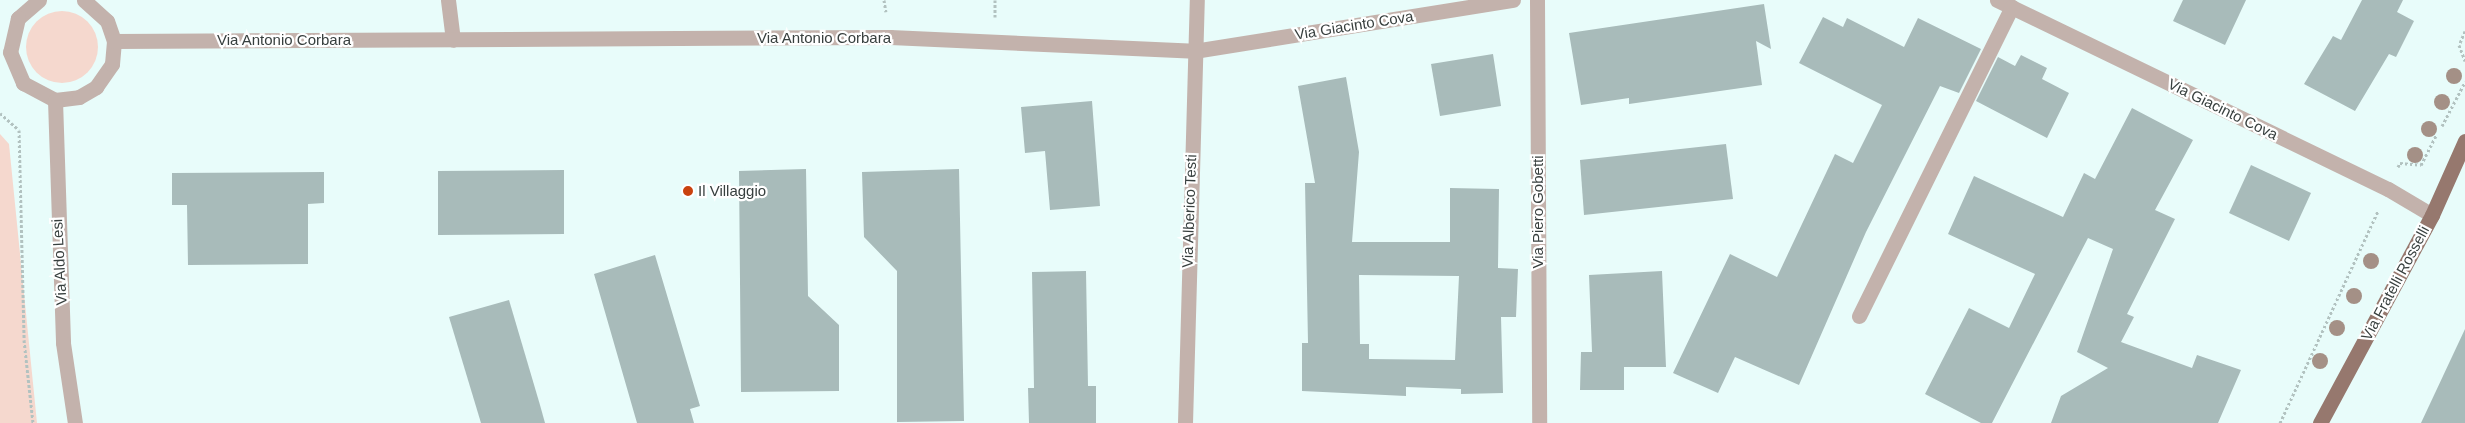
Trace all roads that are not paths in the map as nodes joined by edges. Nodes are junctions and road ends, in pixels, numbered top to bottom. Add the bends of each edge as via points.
1 (39, 0) edge
2 (84, 0) edge
3 (448, 0) edge
4 (1196, 0) edge
5 (1513, 0) edge
6 (1537, 0) edge
7 (1997, 0) edge
8 (2012, 7) junction
9 (453, 40) junction
10 (114, 41) junction
11 (1194, 51) junction
12 (55, 100) junction
13 (2465, 142) edge
14 (2432, 215) junction
15 (1859, 316) dead end
16 (75, 423) edge
17 (1184, 423) edge
18 (1539, 423) edge
19 (2320, 423) edge

1 - 12 street via 18,18 10,52 23,82
2 - 10 street via 99,9
3 - 9 street
4 - 11 street, Via Alberico Testi
5 - 11 street, Via Giacinto Cova
6 - 18 street, Via Piero Gobetti
7 - 8 street, Via Giacinto Cova
8 - 14 street, Via Giacinto Cova via 2388,189
8 - 15 street
9 - 10 street, Via Antonio Corbara
9 - 11 street, Via Antonio Corbara via 890,37
10 - 12 street via 112,64 96,87 79,97
11 - 17 street, Via Alberico Testi
12 - 16 street, Via Aldo Lesi via 64,343
13 - 14 main road, Via Fratelli Rosselli
14 - 19 main road, Via Fratelli Rosselli

